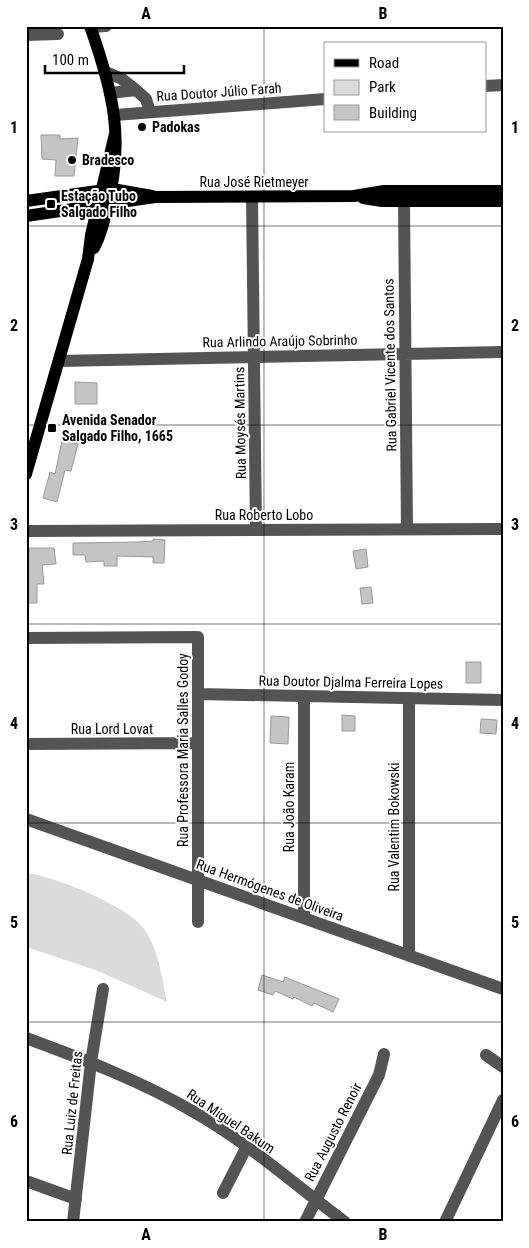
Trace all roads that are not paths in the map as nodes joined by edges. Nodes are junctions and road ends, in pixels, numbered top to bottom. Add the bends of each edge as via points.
1 (106, 26) edge
2 (90, 27) edge
3 (58, 34) dead end
4 (26, 35) edge
5 (106, 72) junction
6 (503, 85) edge
7 (486, 86) edge
8 (133, 90) junction
9 (110, 93) junction
10 (324, 99) edge
11 (150, 112) junction
12 (135, 113) junction
13 (115, 115) junction
14 (107, 190) junction
15 (503, 191) edge
16 (354, 196) junction
17 (155, 197) junction
18 (252, 197) junction
19 (26, 201) edge
20 (404, 201) junction
21 (503, 201) edge
22 (103, 205) junction
23 (26, 216) edge
24 (503, 352) edge
25 (405, 354) junction
26 (254, 357) junction
27 (59, 361) junction
28 (26, 474) edge
29 (407, 529) junction
30 (503, 529) edge
31 (256, 530) junction
32 (26, 531) edge
33 (26, 638) edge
34 (198, 694) junction
35 (304, 696) junction
36 (409, 698) junction
37 (503, 700) edge
38 (198, 743) junction
39 (26, 744) edge
40 (26, 819) edge
41 (198, 880) junction
42 (304, 918) junction
43 (198, 922) dead end
44 (409, 956) junction
45 (102, 989) dead end
46 (503, 989) edge
47 (26, 1038) edge
48 (384, 1054) dead end
49 (486, 1055) dead end
50 (91, 1062) junction
51 (503, 1067) edge
52 (503, 1100) edge
53 (246, 1148) junction
54 (26, 1181) edge
55 (223, 1193) dead end
56 (76, 1199) junction
57 (316, 1200) junction
58 (73, 1222) edge
59 (306, 1222) edge
60 (345, 1222) edge
61 (445, 1222) edge

1 - 2 street
2 - 5 main road
3 - 4 street
5 - 8 street via 122,79
5 - 9 main road
6 - 7 street
8 - 9 street
8 - 11 street via 146,98
8 - 12 street
9 - 13 main road
10 - 11 street, Rua Doutor Júlio Farah
11 - 12 street, Rua Doutor Júlio Farah
12 - 13 street, Rua Doutor Júlio Farah
13 - 14 main road
14 - 17 main road, Rua José Rietmeyer
14 - 19 main road, Rua José Rietmeyer
14 - 22 main road
15 - 16 main road, Rua José Rietmeyer via 384,192
16 - 18 main road, Rua José Rietmeyer
16 - 20 main road, Rua José Rietmeyer
17 - 18 main road, Rua José Rietmeyer
17 - 22 main road, Rua José Rietmeyer
18 - 26 street, Rua Moysés Martins
20 - 21 main road, Rua José Rietmeyer
20 - 25 street, Rua Gabriel Vicente dos Santos
22 - 23 main road, Rua José Rietmeyer
22 - 27 main road
24 - 25 street, Rua Arlindo Araújo Sobrinho
25 - 26 street, Rua Arlindo Araújo Sobrinho
25 - 29 street, Rua Gabriel Vicente dos Santos
26 - 27 street, Rua Arlindo Araújo Sobrinho
26 - 31 street, Rua Moysés Martins
27 - 28 main road
29 - 30 street, Rua Roberto Lobo
29 - 31 street, Rua Roberto Lobo
31 - 32 street, Rua Roberto Lobo
33 - 34 street, Rua Professora Maria Salles Godoy via 198,637
34 - 35 street, Rua Doutor Djalma Ferreira Lopes
34 - 38 street, Rua Professora Maria Salles Godoy
35 - 36 street, Rua Doutor Djalma Ferreira Lopes
35 - 42 street, Rua João Karam
36 - 37 street, Rua Doutor Djalma Ferreira Lopes
36 - 44 street, Rua Valentim Bokowski
38 - 39 street, Rua Lord Lovat
38 - 41 street, Rua Professora Maria Salles Godoy
40 - 41 street, Rua Hermógenes de Oliveira
41 - 42 street, Rua Hermógenes de Oliveira
41 - 43 street, Rua Professora Maria Salles Godoy
42 - 44 street, Rua Hermógenes de Oliveira
44 - 46 street, Rua Hermógenes de Oliveira
45 - 50 street, Rua Luiz de Freitas
47 - 50 street, Rua Miguel Bakum
48 - 57 street, Rua Augusto Renoir via 378,1075
49 - 51 street
50 - 53 street, Rua Miguel Bakum via 194,1112
50 - 56 street, Rua Luiz de Freitas
52 - 61 street
53 - 55 street
53 - 57 street, Rua Miguel Bakum
54 - 56 street
56 - 58 street, Rua Luiz de Freitas
57 - 59 street, Rua Augusto Renoir
57 - 60 street, Rua Miguel Bakum

